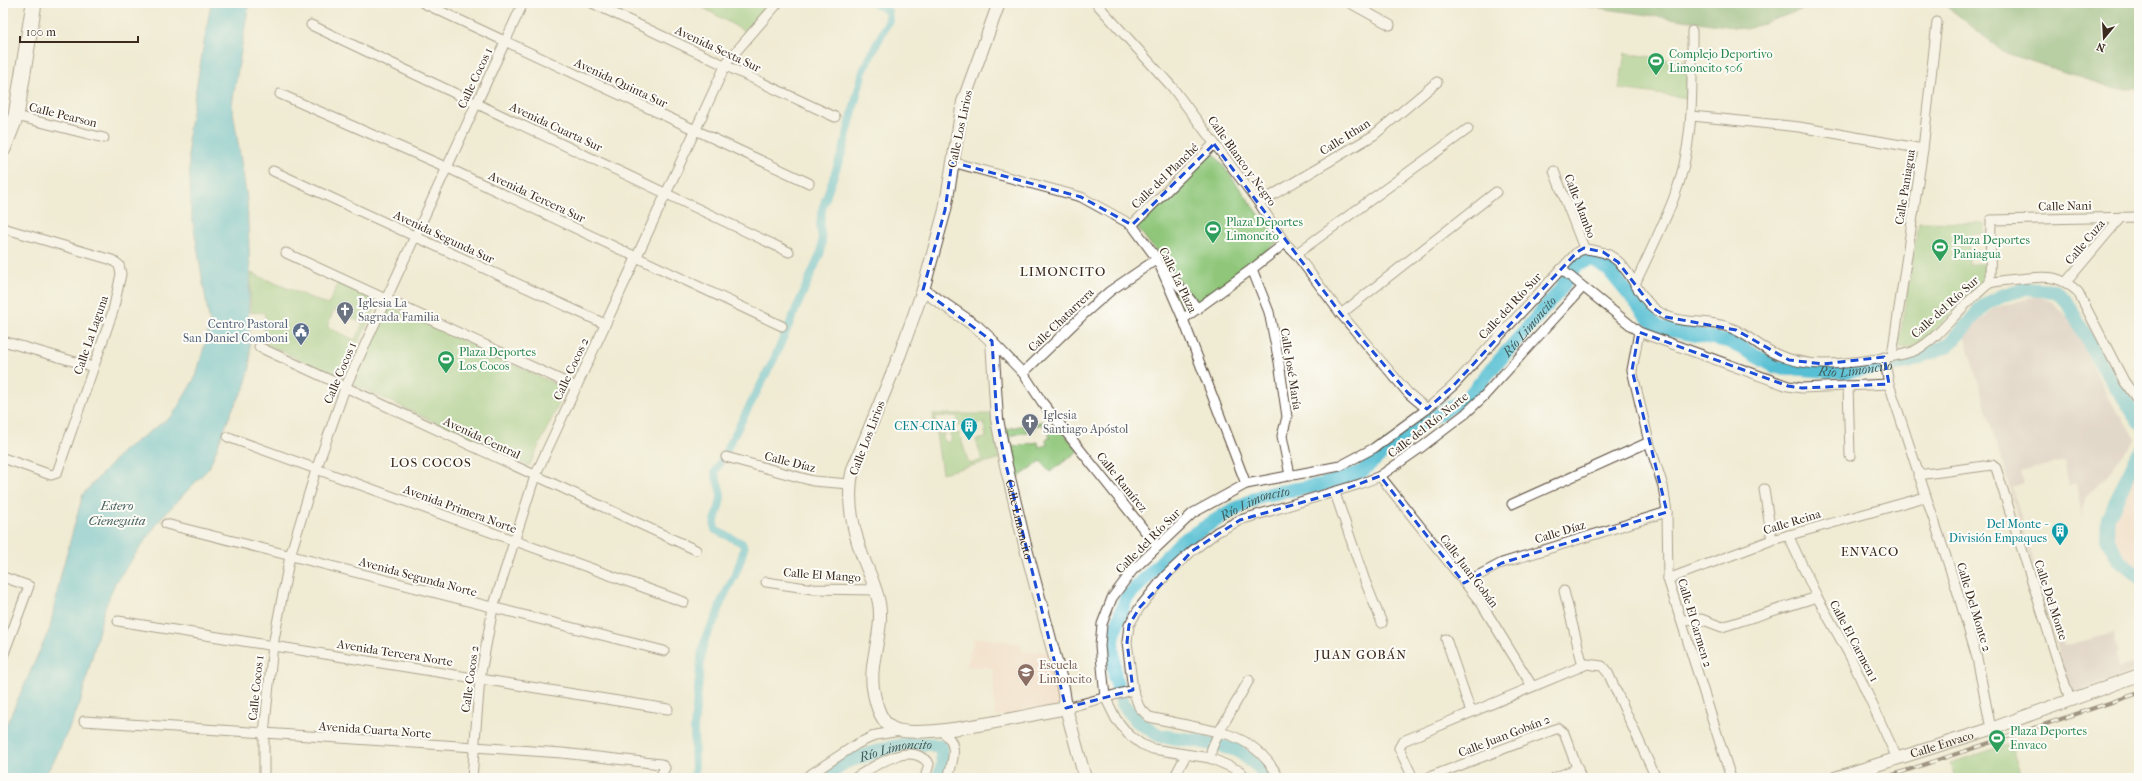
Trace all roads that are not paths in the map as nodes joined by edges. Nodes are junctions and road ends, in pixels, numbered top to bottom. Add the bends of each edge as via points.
1 (34, 3) edge
2 (423, 3) edge
3 (523, 3) edge
4 (592, 3) edge
5 (778, 3) edge
6 (999, 3) edge
7 (1096, 3) edge
8 (1350, 3) edge
9 (1937, 22) dead end
10 (1390, 24) dead end
11 (311, 25) dead end
12 (1692, 31) dead end
13 (505, 42) junction
14 (725, 66) junction
15 (1437, 82) dead end
16 (280, 94) dead end
17 (476, 103) junction
18 (16, 116) junction
19 (1692, 116) junction
20 (835, 117) dead end
21 (1468, 129) dead end
22 (696, 130) junction
23 (104, 138) dead end
24 (1214, 144) junction
25 (3, 148) edge
26 (1923, 149) junction
27 (952, 162) junction
28 (448, 168) junction
29 (273, 171) dead end
30 (1554, 171) dead end
31 (809, 183) dead end
32 (1496, 192) dead end
33 (666, 193) junction
34 (1259, 204) junction
35 (2121, 217) junction
36 (2139, 217) edge
37 (1132, 225) junction
38 (3, 228) edge
39 (415, 237) junction
40 (1285, 243) junction
41 (1584, 248) junction
42 (789, 252) dead end
43 (286, 253) dead end
44 (1296, 254) junction
45 (637, 257) junction
46 (1157, 259) junction
47 (1252, 269) junction
48 (1561, 269) junction
49 (2067, 281) junction
50 (1990, 283) junction
51 (1636, 284) junction
52 (1582, 288) junction
53 (923, 290) junction
54 (386, 300) junction
55 (1198, 308) junction
56 (1341, 314) junction
57 (1183, 319) junction
58 (605, 324) junction
59 (782, 326) dead end
60 (1639, 332) junction
61 (3, 341) edge
62 (992, 341) junction
63 (259, 347) dead end
64 (1887, 358) junction
65 (93, 367) junction
66 (1023, 373) junction
67 (1888, 380) junction
68 (1848, 386) junction
69 (576, 387) junction
70 (345, 388) junction
71 (2139, 402) edge
72 (1427, 409) junction
73 (228, 437) dead end
74 (1649, 442) junction
75 (1850, 456) dead end
76 (726, 457) dead end
77 (3, 458) edge
78 (316, 470) junction
79 (1290, 475) junction
80 (1918, 475) junction
81 (535, 476) junction
82 (1380, 476) junction
83 (850, 484) junction
84 (1246, 484) junction
85 (1764, 488) dead end
86 (1335, 493) junction
87 (1925, 497) junction
88 (1512, 504) dead end
89 (1667, 512) junction
90 (166, 524) dead end
91 (1788, 535) junction
92 (1772, 540) junction
93 (513, 541) junction
94 (1157, 546) junction
95 (696, 550) dead end
96 (290, 556) junction
97 (3, 577) edge
98 (1668, 578) junction
99 (766, 582) dead end
100 (1464, 583) junction
101 (876, 590) junction
102 (1564, 591) dead end
103 (1817, 598) junction
104 (684, 602) dead end
105 (493, 608) junction
106 (1682, 620) junction
107 (118, 621) dead end
108 (1382, 623) dead end
109 (1446, 639) dead end
110 (273, 646) junction
111 (664, 651) dead end
112 (3, 656) edge
113 (1583, 666) junction
114 (2139, 675) edge
115 (480, 678) junction
116 (1249, 680) dead end
117 (1532, 686) junction
118 (1131, 691) junction
119 (1109, 696) junction
120 (2070, 700) junction
121 (1066, 708) junction
122 (668, 709) dead end
123 (1471, 712) junction
124 (84, 721) dead end
125 (1991, 729) junction
126 (900, 731) junction
127 (941, 731) junction
128 (264, 734) junction
129 (1217, 735) junction
130 (474, 748) junction
131 (1186, 755) junction
132 (1210, 758) junction
133 (1897, 758) junction
134 (1578, 768) junction
135 (1872, 773) edge
136 (264, 778) edge
137 (472, 778) edge
138 (659, 778) edge
139 (805, 778) edge
140 (855, 778) edge
141 (925, 778) edge
142 (948, 778) edge
143 (1085, 778) edge
144 (1174, 778) edge
145 (1246, 778) edge
146 (1279, 778) edge
147 (1413, 778) edge
148 (1427, 778) edge
149 (1554, 778) edge
150 (1581, 778) edge
151 (1656, 778) edge
152 (1731, 778) edge
153 (1835, 778) edge

1 - 18 main road
2 - 13 street, Avenida Quinta Sur
3 - 13 street, Calle Cocos 1
4 - 14 street, Avenida Sexta Sur
5 - 14 street, Calle Cocos 2
6 - 27 street, Calle Los Lirios via 963,102
7 - 24 street, Calle Blanco y Negro via 1172,87
8 - 10 street
9 - 26 street, Calle Paniagua
11 - 17 street, Avenida Cuarta Sur
12 - 19 street
13 - 17 street, Calle Cocos 1
13 - 22 street, Avenida Quinta Sur
14 - 20 street, Avenida Sexta Sur
14 - 22 street, Calle Cocos 2
15 - 34 street, Calle Ithan via 1374,135
16 - 28 street, Avenida Tercera Sur
17 - 28 street, Calle Cocos 1
17 - 33 street, Avenida Cuarta Sur
18 - 23 street, Calle Pearson
18 - 25 main road
19 - 26 street via 1799,126
19 - 51 street via 1686,154 1674,199
21 - 44 street
22 - 31 street, Avenida Quinta Sur
22 - 33 street, Calle Cocos 2
24 - 34 street, Calle Blanco y Negro
24 - 37 street, Calle del Planché
26 - 64 street, Calle Paniagua
27 - 37 street, Calle La Plaza via 1081,197
27 - 53 street, Calle Los Lirios via 945,210
28 - 39 street, Calle Cocos 1
28 - 45 street, Avenida Tercera Sur
29 - 39 street, Avenida Segunda Sur
30 - 41 street, Calle Mambo
32 - 56 street
33 - 42 street, Avenida Cuarta Sur
33 - 45 street, Calle Cocos 2
34 - 40 street, Calle Blanco y Negro
35 - 36 street, Calle Nani
35 - 49 street, Calle Cuza
35 - 50 street, Calle Nani via 1991,220
37 - 46 street, Calle La Plaza
38 - 65 street, Calle La Laguna via 112,260 119,265 121,274 115,305
39 - 54 street, Calle Cocos 1
39 - 58 street, Avenida Segunda Sur
40 - 44 street, Calle Blanco y Negro
40 - 47 street
41 - 48 street, Calle del Río Sur via 1576,252
41 - 51 street, Calle del Río Sur via 1603,252 1618,262
43 - 54 street
44 - 56 street, Calle Blanco y Negro
45 - 58 street, Calle Cocos 2
45 - 59 street, Avenida Tercera Sur
46 - 55 street
46 - 57 street, Calle La Plaza
46 - 66 street, Calle Chatarrera via 1105,295
47 - 55 street
47 - 79 street, Calle José María via 1269,312 1279,362 1287,417 1282,436
48 - 52 street
48 - 72 street, Calle del Río Sur via 1459,380
49 - 50 street, Calle del Río Sur via 2047,276
49 - 71 street via 2078,292 2124,381
50 - 64 street, Calle del Río Sur via 1920,347
51 - 64 street, Calle del Río Sur via 1653,308 1666,317 1720,324 1736,330 1789,360 1823,364
52 - 60 street
52 - 82 street, Calle del Río Norte via 1465,414
53 - 62 street via 977,327
53 - 83 street, Calle Los Lirios via 900,354 853,468
54 - 69 street
54 - 70 street, Calle Cocos 1
55 - 57 street
56 - 72 street, Calle Blanco y Negro via 1408,393
57 - 84 street, Calle La Plaza
58 - 69 street, Calle Cocos 2
60 - 68 street via 1788,386
60 - 74 street, Calle El Carmen 2 via 1632,370
61 - 65 street
62 - 66 street, Calle Ramírez
62 - 121 street, Calle Limoncito via 997,420 1005,461
63 - 70 street, Avenida Central
64 - 67 street, Calle Del Monte 2
65 - 77 street, Calle La Laguna via 55,475
66 - 94 street, Calle Ramírez via 1042,402
67 - 68 street
67 - 80 street, Calle Del Monte 2
68 - 75 street
69 - 81 street, Calle Cocos 2
70 - 78 street, Calle Cocos 1
70 - 81 street, Avenida Central
72 - 79 street, Calle del Río Sur via 1374,448 1340,466
73 - 78 street, Avenida Primera Norte
74 - 88 street
74 - 89 street, Calle El Carmen 2 via 1663,486
76 - 83 street, Calle Díaz via 813,481
78 - 93 street, Avenida Primera Norte
78 - 96 street, Calle Cocos 1
79 - 84 street, Calle del Río Sur
80 - 87 street, Calle Del Monte 2
80 - 120 street, Calle Del Monte via 1992,465 1996,468
81 - 93 street, Calle Cocos 2
81 - 95 street, Avenida Central
82 - 86 street, Calle del Río Norte
82 - 100 street, Calle Juan Gobán
83 - 101 street, Calle Los Lirios via 849,499 856,536
84 - 94 street, Calle del Río Sur via 1193,513
85 - 92 street
86 - 108 street
86 - 118 street, Calle del Río Norte via 1240,520 1217,532 1166,575 1129,625 1127,642
87 - 91 street, Calle Reina
87 - 125 street, Calle Del Monte 2 via 1977,658
89 - 98 street, Calle El Carmen 2
89 - 100 street, Calle Díaz via 1502,563
90 - 96 street, Avenida Segunda Norte
91 - 92 street, Calle Reina
91 - 103 street, Calle El Carmen 1
92 - 98 street, Calle Reina
93 - 104 street, Avenida Primera Norte
93 - 105 street, Calle Cocos 2
94 - 119 street, Calle del Río Sur via 1132,571 1112,598 1106,611 1100,646
96 - 105 street, Avenida Segunda Norte
96 - 110 street, Calle Cocos 1
97 - 112 street via 29,586
98 - 106 street, Calle El Carmen 2
99 - 101 street, Calle El Mango via 813,589
100 - 117 street, Calle Juan Gobán via 1481,603
101 - 126 street, Calle Los Lirios via 880,623 872,677 873,688 881,714 891,727
102 - 113 street
103 - 106 street via 1722,627 1701,619
103 - 133 street, Calle El Carmen 1 via 1850,656
105 - 111 street, Avenida Segunda Norte
105 - 115 street, Calle Cocos 2
106 - 152 street, Calle El Carmen 2
107 - 110 street, Avenida Tercera Norte
109 - 123 street
110 - 115 street, Avenida Tercera Norte
110 - 128 street, Calle Cocos 1
113 - 117 street
113 - 151 street via 1602,666 1608,673
114 - 120 street, Calle Envaco
115 - 122 street, Avenida Tercera Norte
115 - 130 street, Calle Cocos 2
116 - 129 street
117 - 123 street
118 - 119 street
118 - 129 street, Calle del Río Norte via 1139,707 1149,717
119 - 121 street
119 - 131 street, Calle del Río Sur via 1116,719 1128,734 1141,744 1153,749
120 - 125 street, Calle Envaco
121 - 127 street
121 - 143 street, Calle Limoncito
123 - 147 street via 1404,741 1399,748
124 - 128 street, Avenida Cuarta Norte
125 - 133 street, Calle Envaco
126 - 127 street
126 - 139 street via 876,736 857,744
127 - 142 street via 948,735 955,753
128 - 130 street, Avenida Cuarta Norte
128 - 136 street, Calle Cocos 1
129 - 132 street
129 - 146 street, Calle del Río Norte via 1234,735 1260,752
130 - 137 street, Calle Cocos 2
130 - 138 street, Avenida Cuarta Norte via 562,753 664,766
131 - 132 street, Calle del Río Sur
131 - 144 street
132 - 145 street, Calle del Río Sur via 1240,771
133 - 135 street, Calle Envaco
134 - 148 street, Calle Juan Gobán 2 via 1564,733 1558,728
134 - 149 street
134 - 150 street, Calle Juan Gobán 2
135 - 153 street, Calle Envaco
140 - 141 street via 883,760 908,755 926,759 929,764

